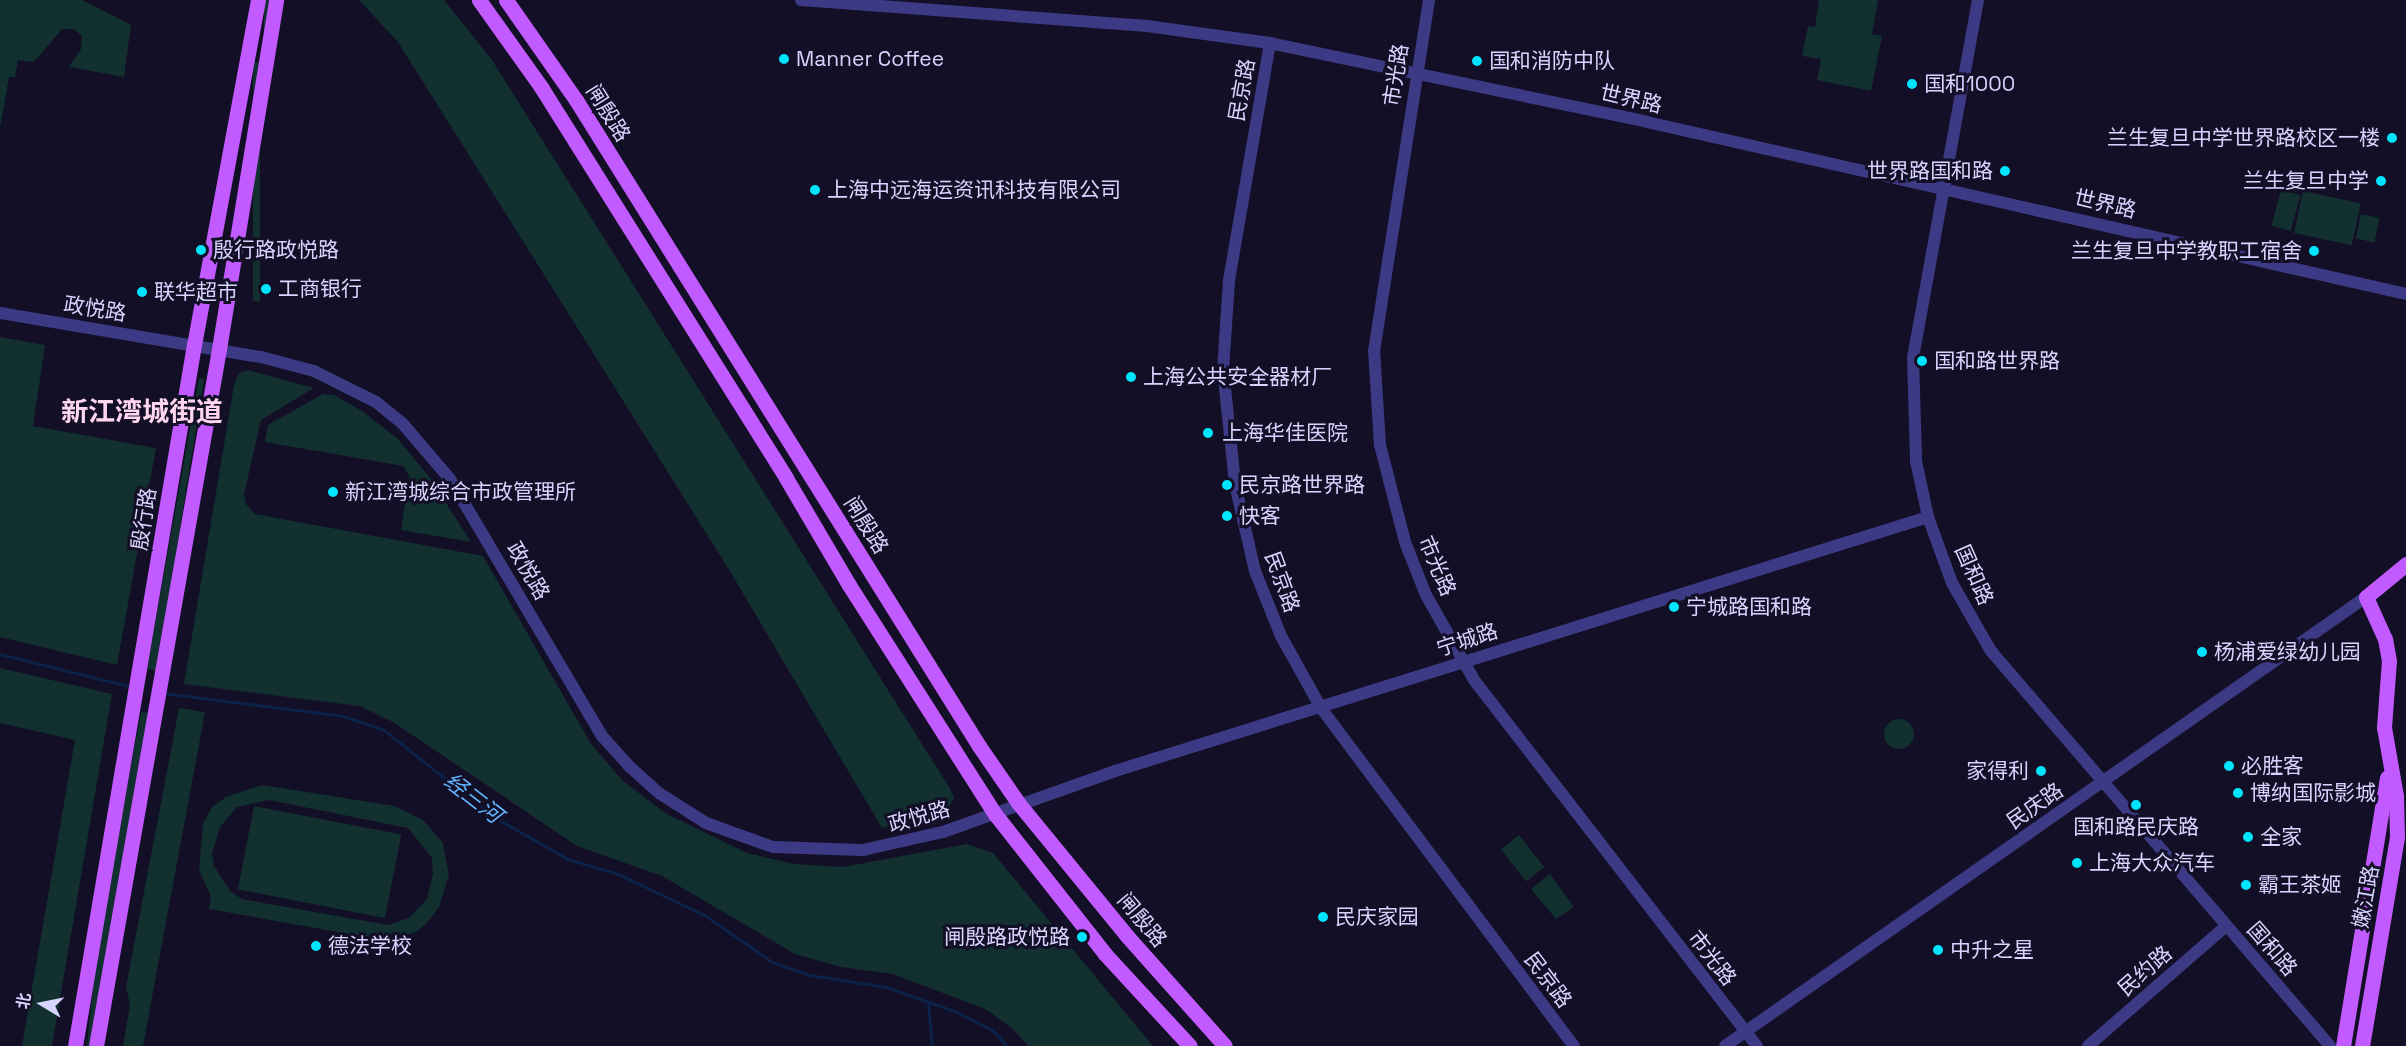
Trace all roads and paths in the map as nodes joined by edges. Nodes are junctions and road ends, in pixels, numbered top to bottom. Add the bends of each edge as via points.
1 (258, 0) edge
2 (276, 0) edge
3 (506, 0) edge
4 (801, 0) edge
5 (1429, 0) edge
6 (1978, 0) edge
7 (484, 2) edge
8 (912, 4) edge
9 (1270, 43) junction
10 (1416, 72) junction
11 (1945, 190) junction
12 (2406, 294) edge
13 (0, 313) edge
14 (194, 345) junction
15 (219, 349) junction
16 (1928, 517) junction
17 (2406, 564) edge
18 (2366, 597) junction
19 (1462, 662) junction
20 (1321, 708) junction
21 (971, 734) junction
22 (2388, 754) junction
23 (958, 755) junction
24 (2102, 784) junction
25 (1019, 804) junction
26 (995, 813) junction
27 (1075, 871) junction
28 (1053, 888) junction
29 (2226, 926) junction
30 (1745, 1033) junction
31 (75, 1046) edge
32 (96, 1046) edge
33 (1190, 1046) edge
34 (1226, 1046) edge
35 (1574, 1046) edge
36 (1725, 1046) edge
37 (1757, 1046) edge
38 (2088, 1046) edge
39 (2330, 1046) edge
40 (2343, 1046) edge
41 (2362, 1046) edge

1 - 14 main road, 殷行路
2 - 15 main road, 殷行路
3 - 21 main road, 闸殷路 via 576,100
4 - 8 street, 世界路
5 - 10 street, 市光路
6 - 11 street, 国和路
7 - 23 main road, 闸殷路
8 - 9 street, 世界路 via 1157,27
9 - 10 street, 世界路
9 - 20 street, 民京路 via 1229,281 1223,369 1235,484 1248,545 1281,636
10 - 11 street, 世界路
10 - 19 street, 市光路 via 1375,340 1374,395 1380,445 1405,542 1426,595
11 - 12 street, 世界路
11 - 16 street, 国和路 via 1913,357 1916,461
13 - 14 street, 政悦路
14 - 15 street, 政悦路
14 - 31 main road, 殷行路
15 - 26 street, 政悦路 via 314,371 342,382 403,424 450,479 602,736 659,793 706,823 773,847 863,850 943,832
15 - 32 main road, 殷行路
16 - 19 street, 宁城路
16 - 24 street, 国和路 via 1952,583 1977,629 2011,677
17 - 18 main road
18 - 22 main road, 嫩江路 via 2385,639 2390,661 2384,727
18 - 24 street, 民庆路
19 - 20 street, 宁城路
19 - 30 street, 市光路
20 - 25 street, 宁城路
20 - 35 street, 民京路
21 - 23 main road via 972,751
21 - 25 main road, 闸殷路
22 - 40 main road, 嫩江路 via 2384,806
22 - 41 main road, 嫩江路 via 2396,796 2397,837
23 - 26 main road, 闸殷路
24 - 29 street, 国和路
24 - 30 street, 民庆路
25 - 26 street, 政悦路
25 - 27 main road, 闸殷路
26 - 28 main road, 闸殷路
27 - 28 main road via 1061,860 1045,859 1043,867
27 - 34 main road, 闸殷路 via 1127,936
28 - 33 main road, 闸殷路 via 1104,954
29 - 38 street, 民约路
29 - 39 street, 国和路
30 - 36 street, 民庆路
30 - 37 street, 市光路

